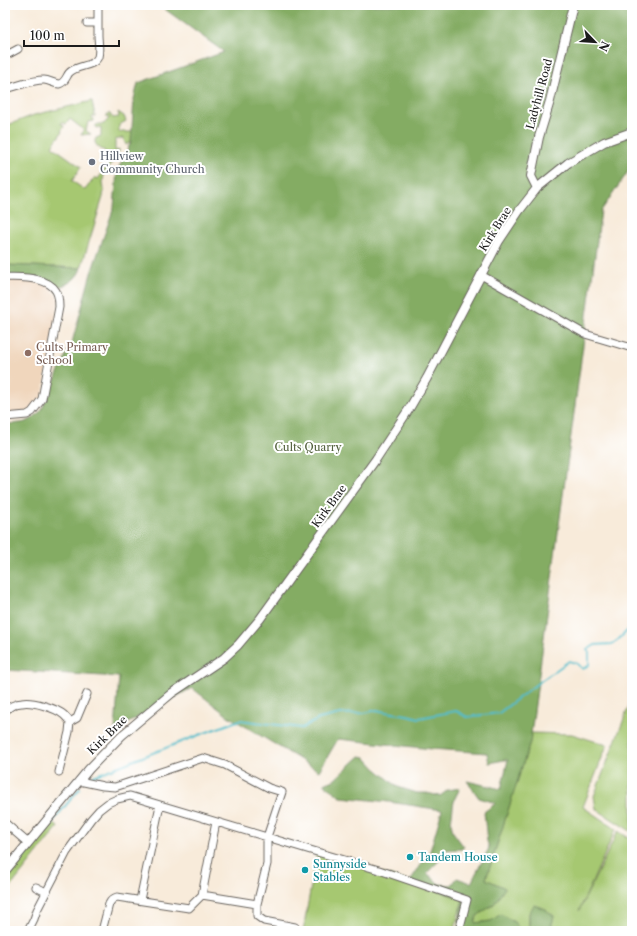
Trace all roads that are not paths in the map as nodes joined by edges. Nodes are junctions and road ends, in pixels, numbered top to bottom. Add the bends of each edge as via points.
1 (573, 5) edge
2 (98, 10) dead end
3 (87, 23) dead end
4 (98, 23) junction
5 (18, 49) dead end
6 (5, 56) edge
7 (5, 89) edge
8 (632, 132) edge
9 (536, 188) junction
10 (481, 275) junction
11 (5, 277) edge
12 (632, 348) edge
13 (5, 417) edge
14 (87, 694) dead end
15 (5, 711) edge
16 (70, 722) junction
17 (68, 768) dead end
18 (79, 781) junction
19 (160, 805) junction
20 (216, 822) junction
21 (5, 823) edge
22 (267, 837) junction
23 (28, 843) junction
24 (5, 871) edge
25 (36, 887) dead end
26 (46, 892) junction
27 (202, 895) junction
28 (140, 900) junction
29 (257, 904) junction
30 (294, 927) dead end
31 (28, 931) edge
32 (102, 931) edge
33 (458, 931) edge

1 - 9 street, Ladyhill Road via 531,176
2 - 4 street
3 - 4 street
4 - 7 street via 98,56 94,62 73,69 64,82 59,84 46,80 35,81
5 - 6 street
8 - 9 street, Kirk Brae via 604,142 568,163
9 - 10 street, Kirk Brae via 499,241
10 - 12 street via 585,334
10 - 18 street, Kirk Brae via 409,409 376,459 260,619 224,658 172,693 121,736
11 - 13 street via 45,282 57,292 59,299 42,399 27,415
14 - 16 street via 77,718
15 - 16 street via 22,702 35,703 63,714
16 - 17 street via 59,769
18 - 22 street via 114,787 203,758 225,765 282,792
18 - 23 street, Kirk Brae
19 - 20 street
19 - 26 street via 130,796 112,800 104,805 67,852
19 - 28 street
20 - 22 street
20 - 27 street
21 - 23 street
22 - 29 street via 267,864
22 - 33 street via 373,868 467,900
23 - 24 street, Kirk Brae
25 - 26 street
26 - 31 street
27 - 28 street via 189,908
27 - 29 street
28 - 32 street via 117,897 110,900
29 - 30 street via 257,916 264,921

